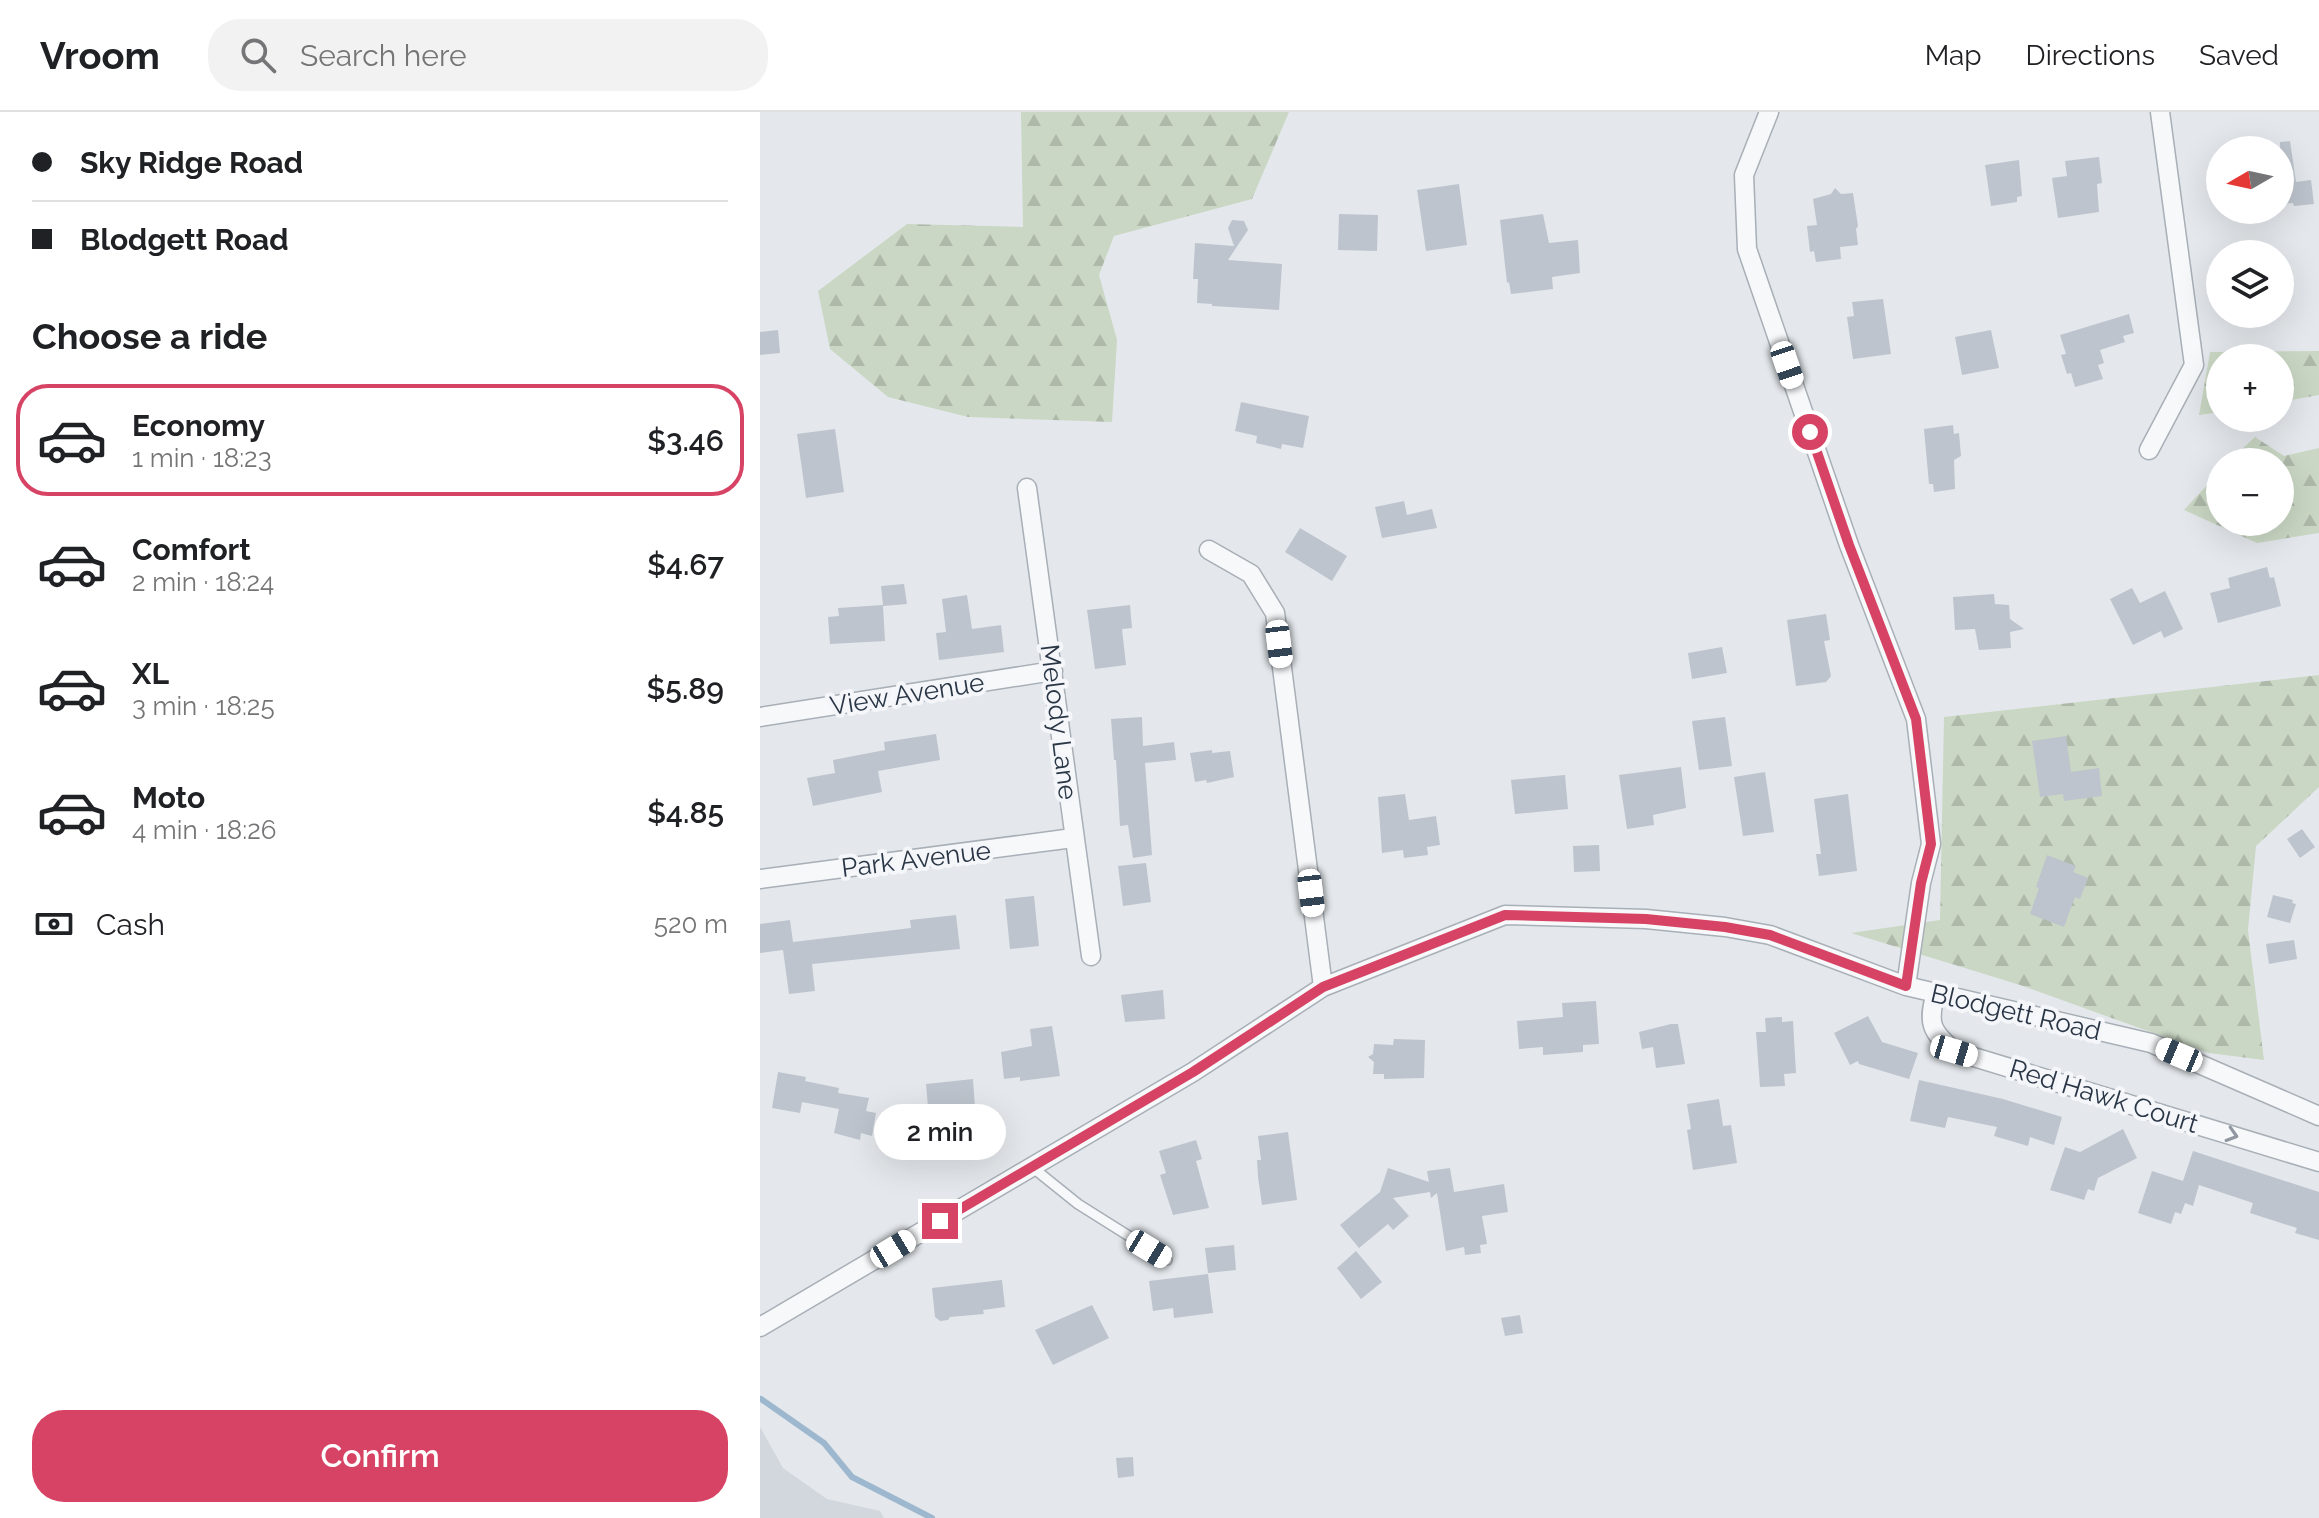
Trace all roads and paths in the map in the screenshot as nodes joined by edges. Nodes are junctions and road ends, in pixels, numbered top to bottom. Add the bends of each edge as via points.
1 (1769, 112) edge
2 (2160, 112) edge
3 (2149, 450) dead end
4 (1027, 488) dead end
5 (1209, 550) dead end
6 (1053, 671) junction
7 (760, 717) edge
8 (1073, 838) junction
9 (760, 879) edge
10 (1091, 956) dead end
11 (1906, 986) junction
12 (1323, 987) junction
13 (1936, 993) junction
14 (2319, 1116) edge
15 (2319, 1162) edge
16 (1032, 1167) junction
17 (1167, 1260) dead end
18 (760, 1327) edge

1 - 11 street via 1744,175 1747,249 1849,545 1916,719 1931,844
2 - 3 street via 2194,365
4 - 6 street, Melody Lane
5 - 12 street via 1251,574 1275,613
6 - 7 street, View Avenue
6 - 8 street, Melody Lane
8 - 9 street, Park Avenue
8 - 10 street, Melody Lane
11 - 12 street, Blodgett Road via 1770,935 1725,927 1505,915
11 - 13 street, Blodgett Road
12 - 16 street, Blodgett Road
13 - 14 street, Blodgett Road via 2151,1043
13 -> 15 street, Red Hawk Court via 1930,1013 1935,1034 1954,1051
16 - 17 lane via 1078,1204
16 - 18 street, Blodgett Road

